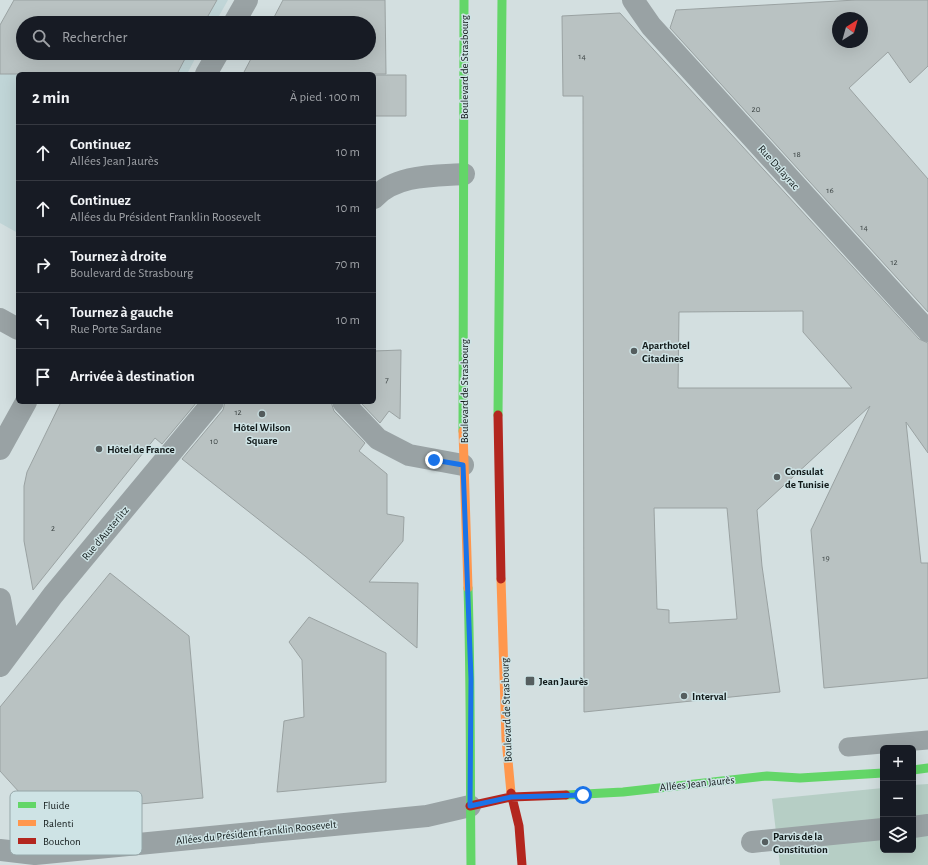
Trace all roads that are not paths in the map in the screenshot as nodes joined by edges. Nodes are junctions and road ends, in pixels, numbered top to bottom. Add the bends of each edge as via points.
1 (247, 0) edge
2 (464, 0) edge
3 (502, 0) edge
4 (633, 0) edge
5 (238, 16) edge
6 (214, 60) edge
7 (207, 72) edge
8 (464, 174) junction
9 (376, 196) edge
10 (0, 319) edge
11 (16, 328) edge
12 (928, 331) edge
13 (25, 404) edge
14 (212, 404) edge
15 (345, 404) edge
16 (0, 449) edge
17 (463, 465) junction
18 (0, 599) edge
19 (5, 659) edge
20 (928, 740) edge
21 (848, 747) dead end
22 (928, 768) edge
23 (916, 770) edge
24 (880, 773) edge
25 (511, 797) junction
26 (470, 806) junction
27 (928, 825) edge
28 (916, 827) edge
29 (880, 829) edge
30 (752, 842) dead end
31 (142, 843) edge
32 (0, 850) edge
33 (10, 851) edge
34 (471, 865) edge
35 (522, 865) edge

1 - 5 street
2 - 8 main road, Boulevard de Strasbourg
3 - 25 main road, Boulevard de Strasbourg via 498,465 506,739
4 - 12 street, Rue Dalayrac via 650,26
6 - 7 street
8 - 9 street via 402,181 388,186
8 - 17 main road, Boulevard de Strasbourg
10 - 11 street
13 - 16 street
14 - 19 street, Rue d'Austerlitz via 54,595
15 - 17 street via 378,439 409,455
17 - 26 main road, Boulevard de Strasbourg via 471,679
18 - 19 street
20 - 21 lane
22 - 23 main road
24 - 25 main road, Allées Jean Jaurès via 800,778 767,776 623,792
25 - 26 main road, Allées du Président Franklin Roosevelt
25 - 35 main road, Boulevard de Strasbourg via 519,826
26 - 31 street, Allées du Président Franklin Roosevelt via 427,816
26 - 34 main road, Boulevard de Strasbourg
27 - 28 street
29 - 30 street
32 - 33 street, Allées du Président Franklin Roosevelt

